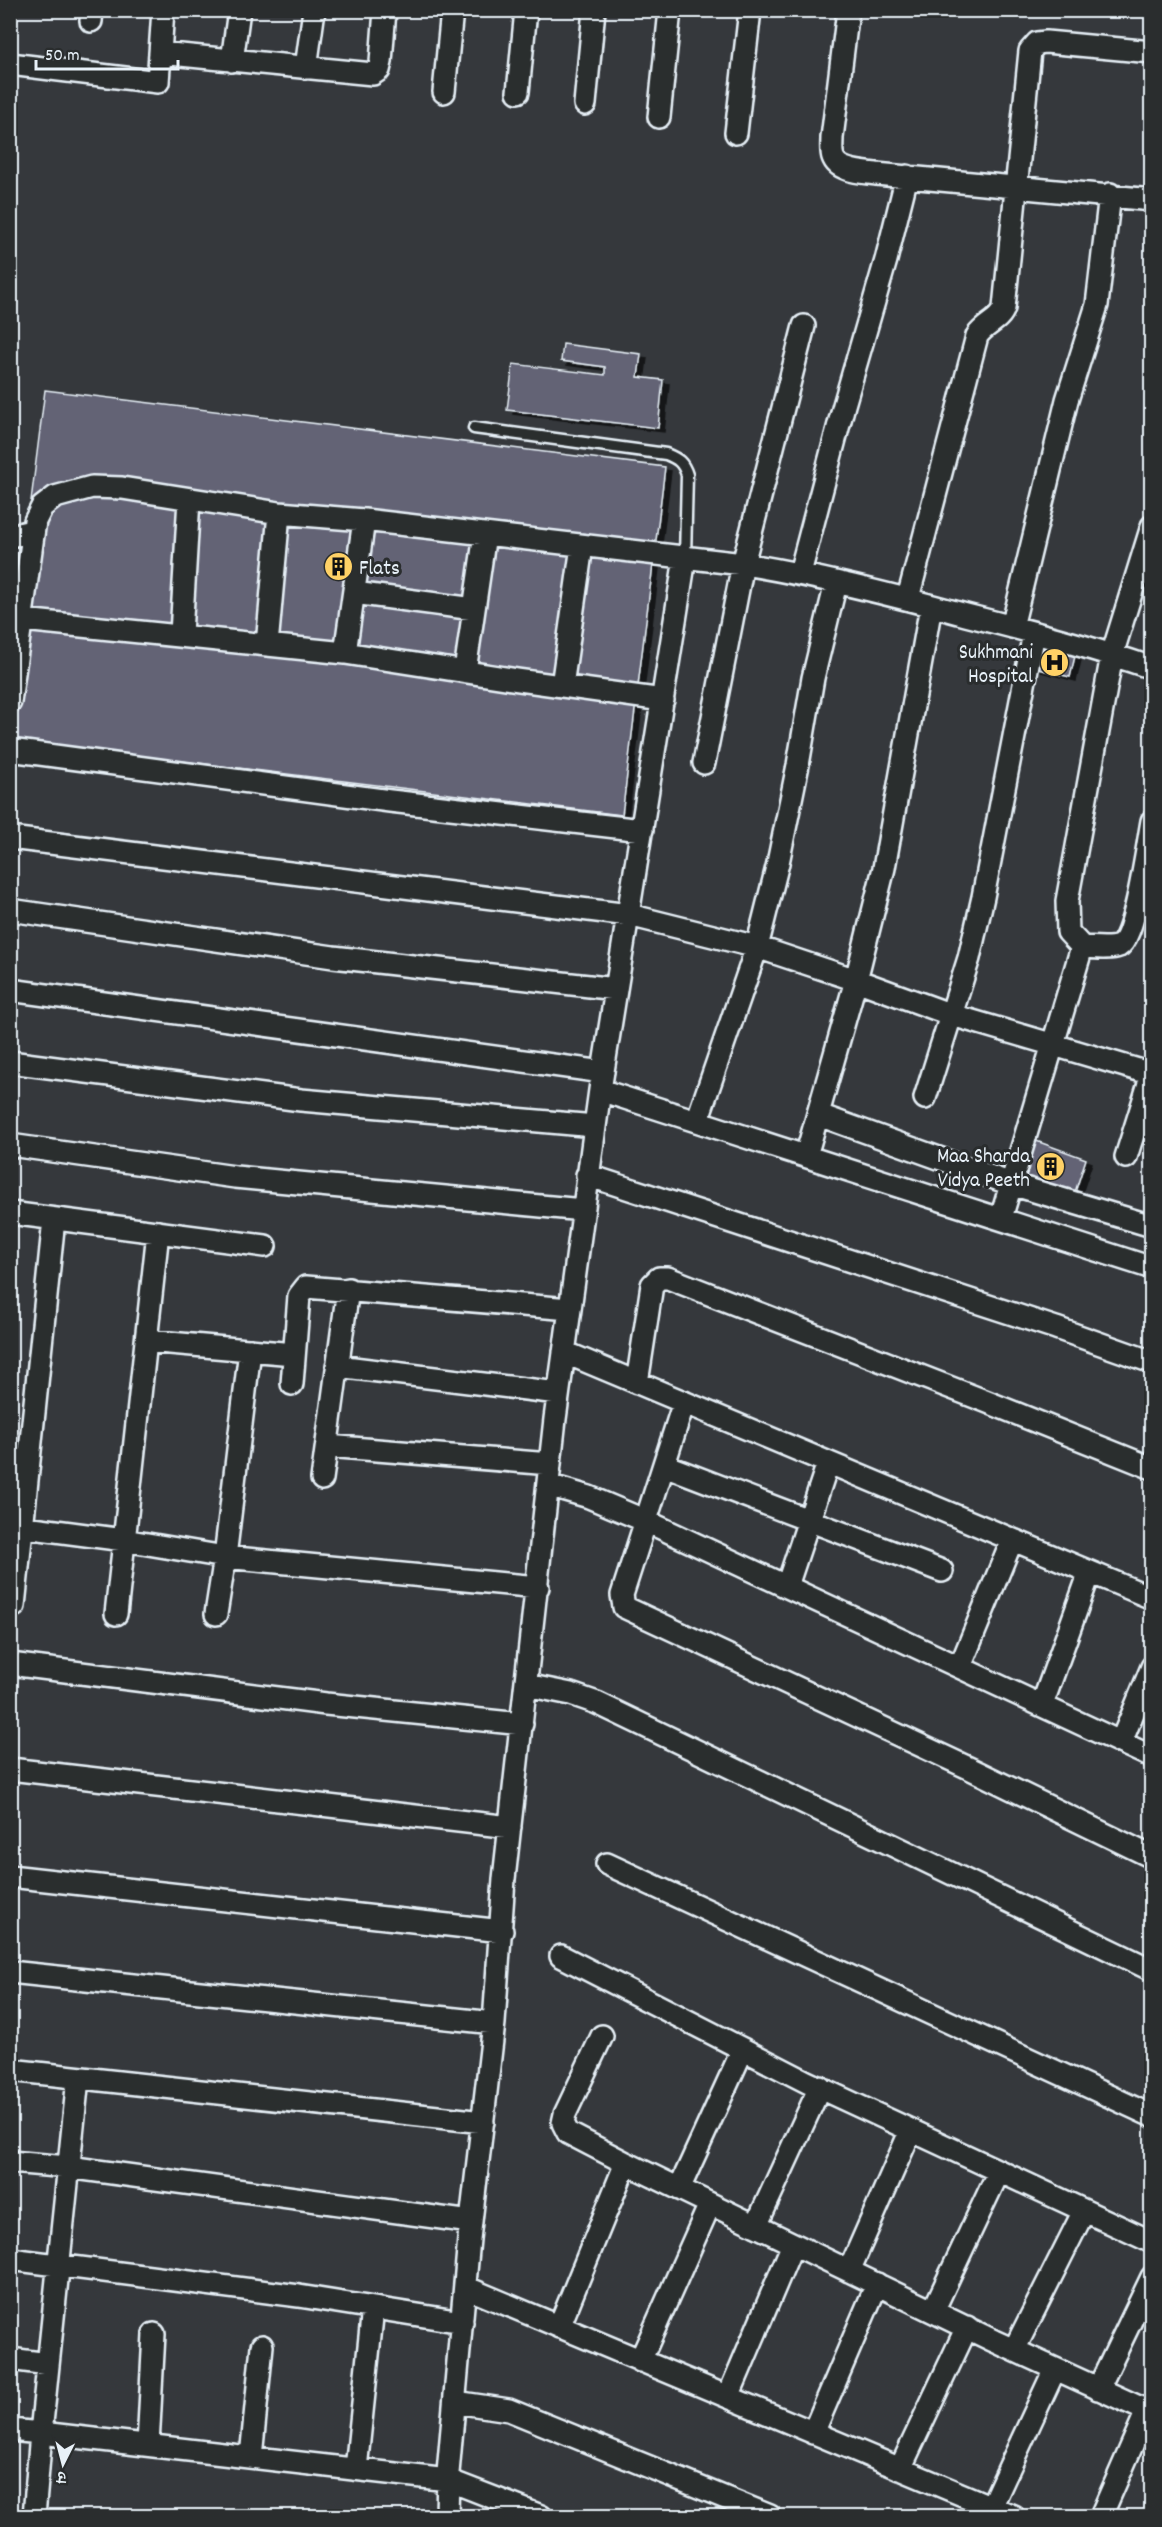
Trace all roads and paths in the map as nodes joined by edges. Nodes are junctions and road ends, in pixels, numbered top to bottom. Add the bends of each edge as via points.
1 (164, 10) edge
2 (238, 10) edge
3 (314, 10) edge
4 (385, 10) edge
5 (452, 10) edge
6 (526, 10) edge
7 (594, 10) edge
8 (670, 10) edge
9 (750, 10) edge
10 (848, 10) edge
11 (1152, 52) edge
12 (160, 53) junction
13 (232, 60) junction
14 (10, 64) edge
15 (306, 68) junction
16 (444, 92) dead end
17 (518, 92) dead end
18 (585, 104) dead end
19 (659, 117) dead end
20 (736, 133) dead end
21 (907, 176) junction
22 (1017, 186) junction
23 (1110, 195) junction
24 (1152, 200) edge
25 (804, 326) dead end
26 (474, 428) dead end
27 (189, 499) junction
28 (279, 513) junction
29 (364, 520) junction
30 (1152, 526) edge
31 (32, 531) junction
32 (485, 534) junction
33 (10, 536) edge
34 (582, 546) junction
35 (685, 558) junction
36 (743, 564) junction
37 (800, 573) junction
38 (836, 583) junction
39 (354, 593) junction
40 (908, 598) junction
41 (932, 606) junction
42 (474, 609) junction
43 (23, 620) junction
44 (1012, 627) junction
45 (1034, 633) junction
46 (181, 634) junction
47 (267, 645) junction
48 (345, 653) junction
49 (1112, 655) junction
50 (1152, 668) edge
51 (465, 671) junction
52 (562, 686) junction
53 (663, 700) junction
54 (10, 702) edge
55 (10, 750) edge
56 (704, 763) dead end
57 (1152, 821) edge
58 (642, 830) junction
59 (10, 838) edge
60 (10, 910) edge
61 (629, 915) junction
62 (757, 947) junction
63 (1082, 947) junction
64 (856, 980) junction
65 (616, 989) junction
66 (10, 990) edge
67 (952, 1015) junction
68 (1052, 1044) junction
69 (10, 1062) edge
70 (1152, 1074) edge
71 (601, 1081) junction
72 (925, 1098) dead end
73 (819, 1115) junction
74 (697, 1121) junction
75 (595, 1126) junction
76 (10, 1145) edge
77 (806, 1156) junction
78 (1126, 1157) dead end
79 (587, 1175) junction
80 (1011, 1184) junction
81 (583, 1210) junction
82 (10, 1214) edge
83 (1001, 1218) junction
84 (54, 1219) junction
85 (1152, 1226) edge
86 (158, 1232) junction
87 (266, 1246) dead end
88 (1152, 1268) edge
89 (348, 1289) junction
90 (570, 1309) junction
91 (147, 1341) junction
92 (250, 1350) junction
93 (564, 1352) junction
94 (294, 1354) junction
95 (1152, 1362) edge
96 (337, 1366) junction
97 (637, 1383) junction
98 (292, 1384) dead end
99 (558, 1393) junction
100 (684, 1402) junction
101 (327, 1446) junction
102 (828, 1463) junction
103 (550, 1464) junction
104 (663, 1465) junction
105 (1152, 1468) edge
106 (322, 1479) dead end
107 (548, 1485) junction
108 (646, 1521) junction
109 (810, 1521) junction
110 (16, 1526) edge
111 (124, 1540) junction
112 (1012, 1540) junction
113 (225, 1557) junction
114 (942, 1571) dead end
115 (1090, 1572) junction
116 (787, 1586) junction
117 (538, 1587) junction
118 (1152, 1598) edge
119 (14, 1606) dead end
120 (116, 1614) dead end
121 (216, 1614) dead end
122 (10, 1664) edge
123 (960, 1667) junction
124 (1152, 1667) edge
125 (526, 1685) junction
126 (1042, 1705) junction
127 (522, 1724) junction
128 (1121, 1742) junction
129 (1152, 1757) edge
130 (10, 1769) edge
131 (510, 1827) junction
132 (1152, 1857) edge
133 (607, 1863) dead end
134 (10, 1876) edge
135 (502, 1931) junction
136 (561, 1956) dead end
137 (1152, 1970) edge
138 (10, 1972) edge
139 (494, 2023) junction
140 (602, 2036) dead end
141 (743, 2049) junction
142 (10, 2070) edge
143 (78, 2078) junction
144 (820, 2087) junction
145 (1152, 2116) edge
146 (483, 2122) junction
147 (911, 2130) junction
148 (10, 2162) edge
149 (626, 2163) junction
150 (68, 2168) junction
151 (999, 2171) junction
152 (679, 2189) junction
153 (710, 2204) junction
154 (1084, 2211) junction
155 (471, 2222) junction
156 (756, 2226) junction
157 (1152, 2242) edge
158 (793, 2244) junction
159 (10, 2259) edge
160 (58, 2265) junction
161 (849, 2271) junction
162 (1152, 2277) edge
163 (877, 2284) junction
164 (465, 2287) junction
165 (373, 2308) junction
166 (933, 2312) junction
167 (462, 2322) junction
168 (559, 2326) junction
169 (967, 2327) junction
170 (154, 2334) dead end
171 (262, 2346) dead end
172 (1014, 2350) junction
173 (10, 2359) edge
174 (640, 2361) junction
175 (48, 2364) junction
176 (1055, 2369) junction
177 (1098, 2389) junction
178 (728, 2397) junction
179 (455, 2402) junction
180 (1150, 2412) edge
181 (10, 2430) edge
182 (41, 2433) junction
183 (813, 2433) junction
184 (148, 2445) junction
185 (251, 2457) junction
186 (356, 2469) junction
187 (900, 2469) junction
188 (448, 2480) junction
189 (990, 2507) junction
190 (34, 2517) edge
191 (447, 2517) edge
192 (541, 2517) edge
193 (770, 2517) edge
194 (1013, 2517) edge
195 (1101, 2517) edge

1 - 12 street
2 - 13 street
3 - 15 street
4 - 15 street via 379,70 366,74
5 - 16 street
6 - 17 street
7 - 18 street
8 - 19 street
9 - 20 street
10 - 21 street via 832,157 850,170
11 - 22 street via 1046,42 1033,45
12 - 13 street
12 - 14 street via 158,82
13 - 15 street
21 - 22 street
21 - 37 street
22 - 23 street
22 - 40 street via 1004,308 977,336
23 - 24 street
23 - 44 street via 1097,305 1067,400
25 - 36 street
26 - 35 lane via 666,454 678,459 687,475
27 - 28 street
27 - 31 street via 122,488 76,490 55,497 42,507
27 - 46 street
28 - 29 street
28 - 47 street
29 - 32 street
29 - 39 street
30 - 49 street
31 - 33 street
31 - 43 street
32 - 34 street
32 - 42 street
34 - 35 street
34 - 52 street
35 - 36 street
35 - 53 street
36 - 37 street
36 - 56 street
37 - 38 street
38 - 40 street
38 - 62 street
39 - 42 street
39 - 48 street
40 - 41 street
41 - 44 street
41 - 64 street via 884,868
42 - 51 street
43 - 46 street
43 - 54 street
44 - 45 street
45 - 49 street
45 - 67 street via 983,897
46 - 47 street
47 - 48 street
48 - 51 street
49 - 50 street
49 - 63 street via 1067,901 1068,932
51 - 52 street
52 - 53 street
53 - 58 street
55 - 58 street
57 - 63 street via 1131,930 1124,942 1112,947
58 - 61 street
59 - 61 street
60 - 65 street via 333,957
61 - 62 street
61 - 65 street
62 - 64 street
62 - 74 street
63 - 68 street
64 - 67 street
64 - 73 street
65 - 71 street
66 - 71 street
67 - 68 street
67 - 72 street
68 - 70 street
68 - 80 street
69 - 75 street via 301,1100
70 - 78 street
71 - 74 street
71 - 75 street
73 - 77 street
73 - 80 street
74 - 77 street
75 - 79 street
76 - 81 street via 235,1178
77 - 83 street
79 - 81 street
79 - 95 street
80 - 83 street
80 - 85 street
81 - 90 street
82 - 84 street
83 - 88 street
84 - 86 street
84 - 110 street
86 - 87 street
86 - 91 street
89 - 90 street
89 - 94 street via 318,1286 301,1291
89 - 96 street
90 - 93 street
91 - 92 street
91 - 111 street
92 - 94 street
92 - 113 street
93 - 97 street
93 - 99 street
94 - 98 street
96 - 99 street
96 - 101 street
97 - 100 street
97 - 105 street via 652,1285 659,1278 668,1278
99 - 103 street
100 - 102 street
100 - 104 street
101 - 103 street
101 - 106 street
102 - 109 street
102 - 112 street
103 - 107 street
104 - 108 street
104 - 109 street
107 - 108 street
107 - 117 street
108 - 116 street
108 - 132 street via 622,1596 629,1611
109 - 114 street
109 - 116 street
110 - 111 street
110 - 119 street
111 - 113 street
111 - 120 street
112 - 115 street
112 - 123 street
113 - 117 street
113 - 121 street
115 - 118 street
115 - 126 street
116 - 123 street
117 - 125 street
122 - 127 street
123 - 126 street
124 - 128 street
125 - 127 street
125 - 137 street via 597,1703
126 - 128 street
127 - 131 street
128 - 129 street
130 - 131 street
131 - 135 street
133 - 145 street
134 - 135 street
135 - 139 street
136 - 141 street
138 - 139 street
139 - 146 street
140 - 149 street via 563,2123 568,2133
141 - 144 street
141 - 152 street
142 - 143 street
143 - 146 street
143 - 150 street
144 - 147 street
144 - 156 street
146 - 155 street
147 - 151 street
147 - 161 street
148 - 150 street
149 - 152 street
149 - 168 street
150 - 155 street
150 - 160 street
151 - 154 street
151 - 166 street
152 - 153 street
153 - 156 street
153 - 174 street
154 - 157 street
154 - 172 street
155 - 164 street
156 - 158 street
158 - 161 street
158 - 178 street
159 - 160 street
160 - 165 street
160 - 175 street
161 - 163 street
162 - 177 street
163 - 166 street
163 - 183 street
164 - 167 street
164 - 168 street
165 - 167 street
165 - 186 street
166 - 169 street
167 - 179 street
168 - 174 street
169 - 172 street
169 - 187 street
170 - 184 street
171 - 185 street
172 - 176 street
173 - 175 street
174 - 178 street
175 - 182 street
176 - 177 street
176 - 189 street
177 - 180 street
178 - 183 street
179 - 188 street
179 - 193 street via 508,2410
180 - 195 street
181 - 182 street
182 - 184 street
182 - 190 street
183 - 187 street
184 - 185 street
185 - 186 street
186 - 188 street
187 - 189 street
188 - 191 street
188 - 192 street
189 - 194 street

